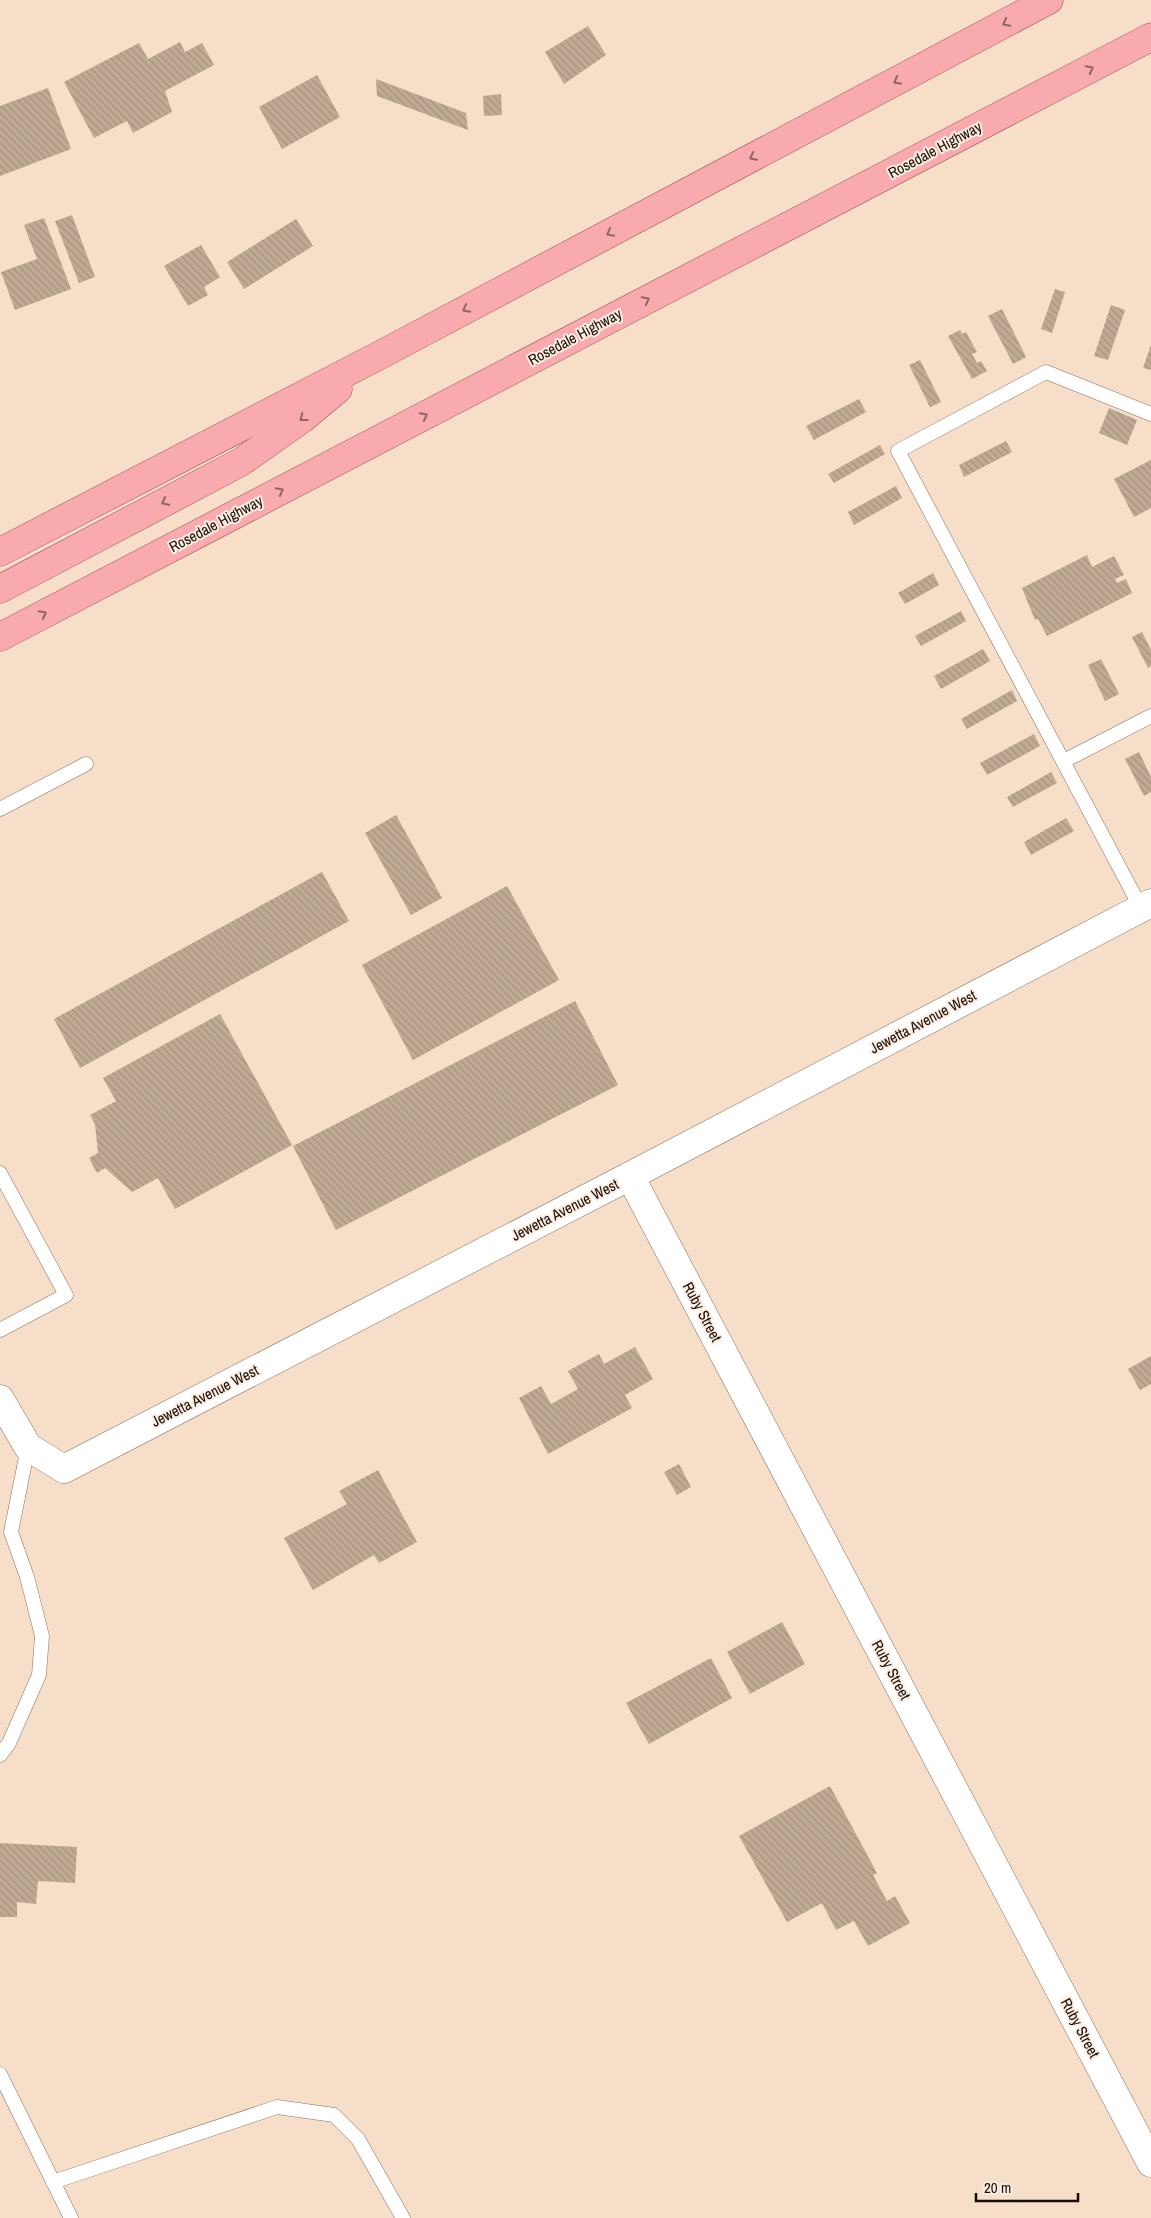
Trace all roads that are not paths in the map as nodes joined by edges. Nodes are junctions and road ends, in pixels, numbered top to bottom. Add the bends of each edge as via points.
1 (1049, 0) edge
2 (1151, 37) edge
3 (382, 354) junction
4 (1151, 414) edge
5 (0, 552) edge
6 (0, 589) edge
7 (0, 637) edge
8 (1151, 716) edge
9 (1064, 761) junction
10 (86, 764) dead end
11 (0, 809) edge
12 (1146, 905) edge
13 (0, 1173) edge
14 (630, 1176) junction
15 (0, 1330) edge
16 (0, 1399) edge
17 (28, 1447) junction
18 (0, 1754) edge
19 (0, 2074) edge
20 (1151, 2163) edge
21 (53, 2182) junction
22 (71, 2218) edge
23 (403, 2218) edge

1 -> 3 main road
7 -> 2 main road, Rosedale Highway
3 - 5 main road
3 -> 6 main road via 302,419 241,462
4 - 9 lane via 1046,372 898,451
8 - 9 lane
9 - 12 lane
10 - 11 lane
12 - 14 street, Jewetta Avenue West
13 - 15 lane via 66,1295
14 - 17 street, Jewetta Avenue West via 64,1469
14 - 20 street, Ruby Street
16 - 17 street, Jewetta Avenue West
17 - 18 lane via 11,1532 42,1636 39,1675 9,1743
19 - 21 lane
21 - 22 lane
21 - 23 lane via 277,2107 334,2115 358,2139

